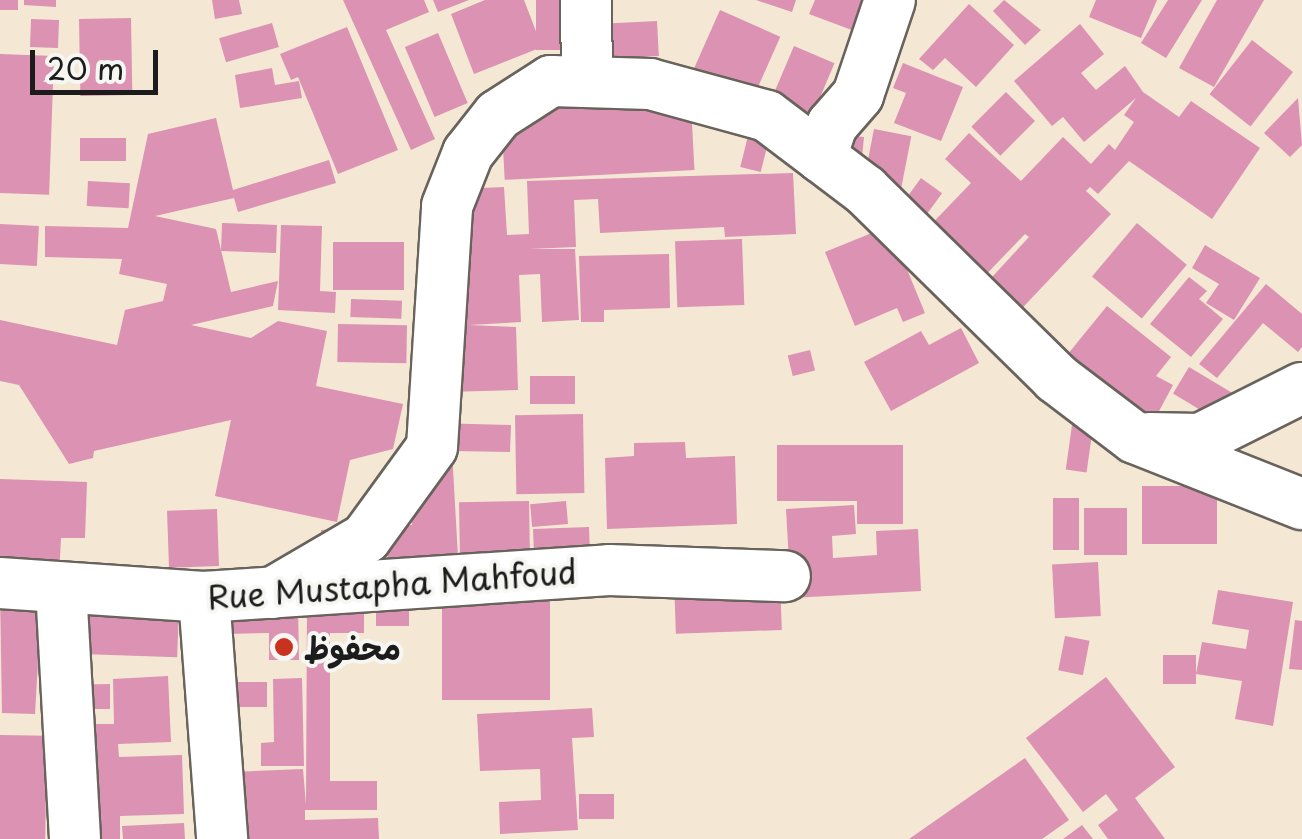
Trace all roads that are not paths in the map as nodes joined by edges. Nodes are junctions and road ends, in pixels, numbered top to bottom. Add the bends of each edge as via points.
1 (586, 0) edge
2 (890, 0) edge
3 (586, 82) junction
4 (820, 158) junction
5 (1302, 388) edge
6 (1135, 438) junction
7 (1302, 504) edge
8 (785, 576) dead end
9 (0, 583) edge
10 (61, 588) junction
11 (272, 593) junction
12 (204, 597) junction
13 (75, 839) edge
14 (222, 839) edge

1 - 3 street
2 - 4 street via 858,95 832,125
3 - 4 street via 650,84 767,116
3 - 11 street via 552,81 498,115 468,152 447,206 432,446 366,538
4 - 6 street via 865,190 1056,378
5 - 6 street via 1200,439
6 - 7 street
8 - 11 street, Rue Mustapha Mahfoud via 609,570
9 - 10 street, Rue Mustapha Mahfoud
10 - 12 street, Rue Mustapha Mahfoud
10 - 13 street
11 - 12 street, Rue Mustapha Mahfoud
12 - 14 street

